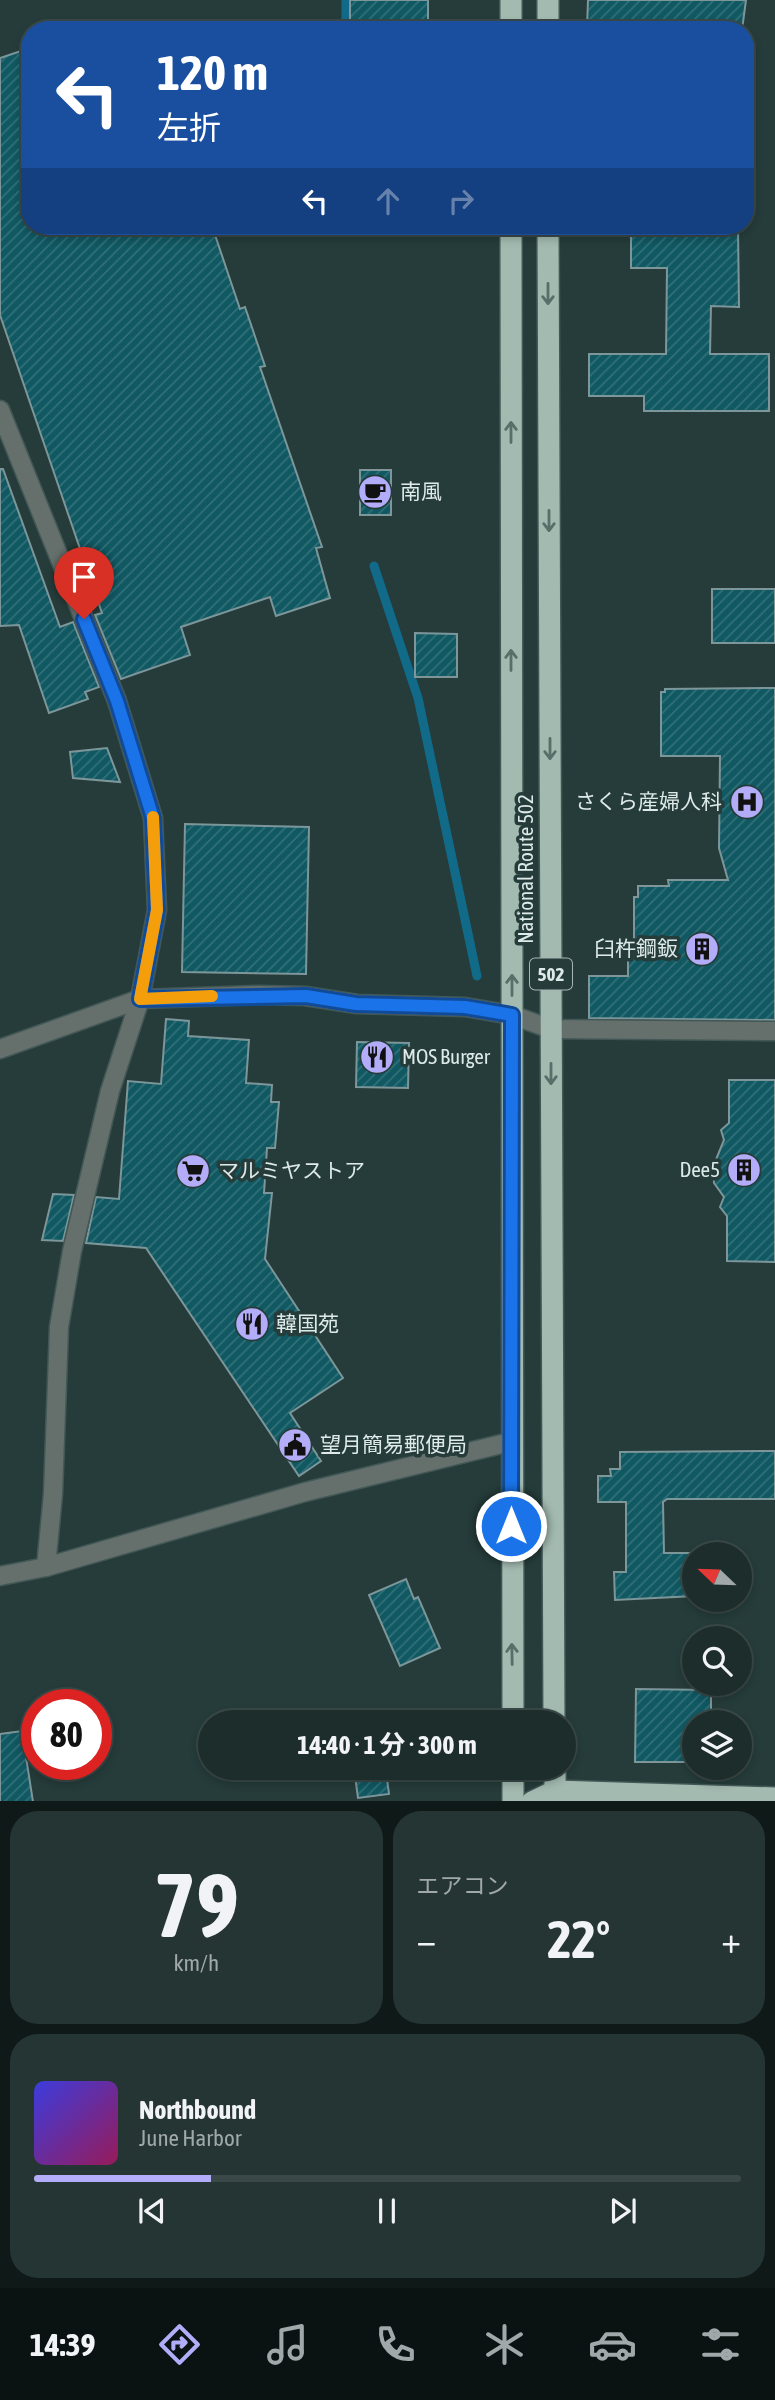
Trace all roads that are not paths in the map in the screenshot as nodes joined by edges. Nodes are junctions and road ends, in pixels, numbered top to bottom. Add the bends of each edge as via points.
1 (511, 0) edge
2 (548, 0) edge
3 (511, 21) edge
4 (548, 21) edge
5 (511, 235) edge
6 (548, 235) edge
7 (0, 410) edge
8 (140, 999) junction
9 (512, 1015) junction
10 (551, 1029) junction
11 (775, 1031) edge
12 (0, 1049) edge
13 (510, 1442) junction
14 (46, 1567) junction
15 (0, 1576) edge
16 (513, 1710) edge
17 (554, 1710) edge
18 (513, 1780) edge
19 (555, 1796) edge
20 (775, 1798) edge
21 (513, 1801) edge
22 (532, 1801) edge

1 - 3 highway
2 - 4 highway
9 -> 5 highway, National Route 502 / 502
6 -> 10 highway, National Route 502 / 502
7 - 8 street via 117,701 153,818 157,910
8 - 9 street via 306,996 356,1004 465,1007
8 - 12 street
8 - 14 street via 110,1091 59,1326
9 - 10 street
9 - 13 highway, National Route 502 / 502
10 - 11 street
10 -> 17 highway, National Route 502 / 502
13 - 14 street via 306,1492
16 -> 13 highway, National Route 502 / 502
14 - 15 street
18 - 21 highway
19 - 20 highway
19 - 22 highway

